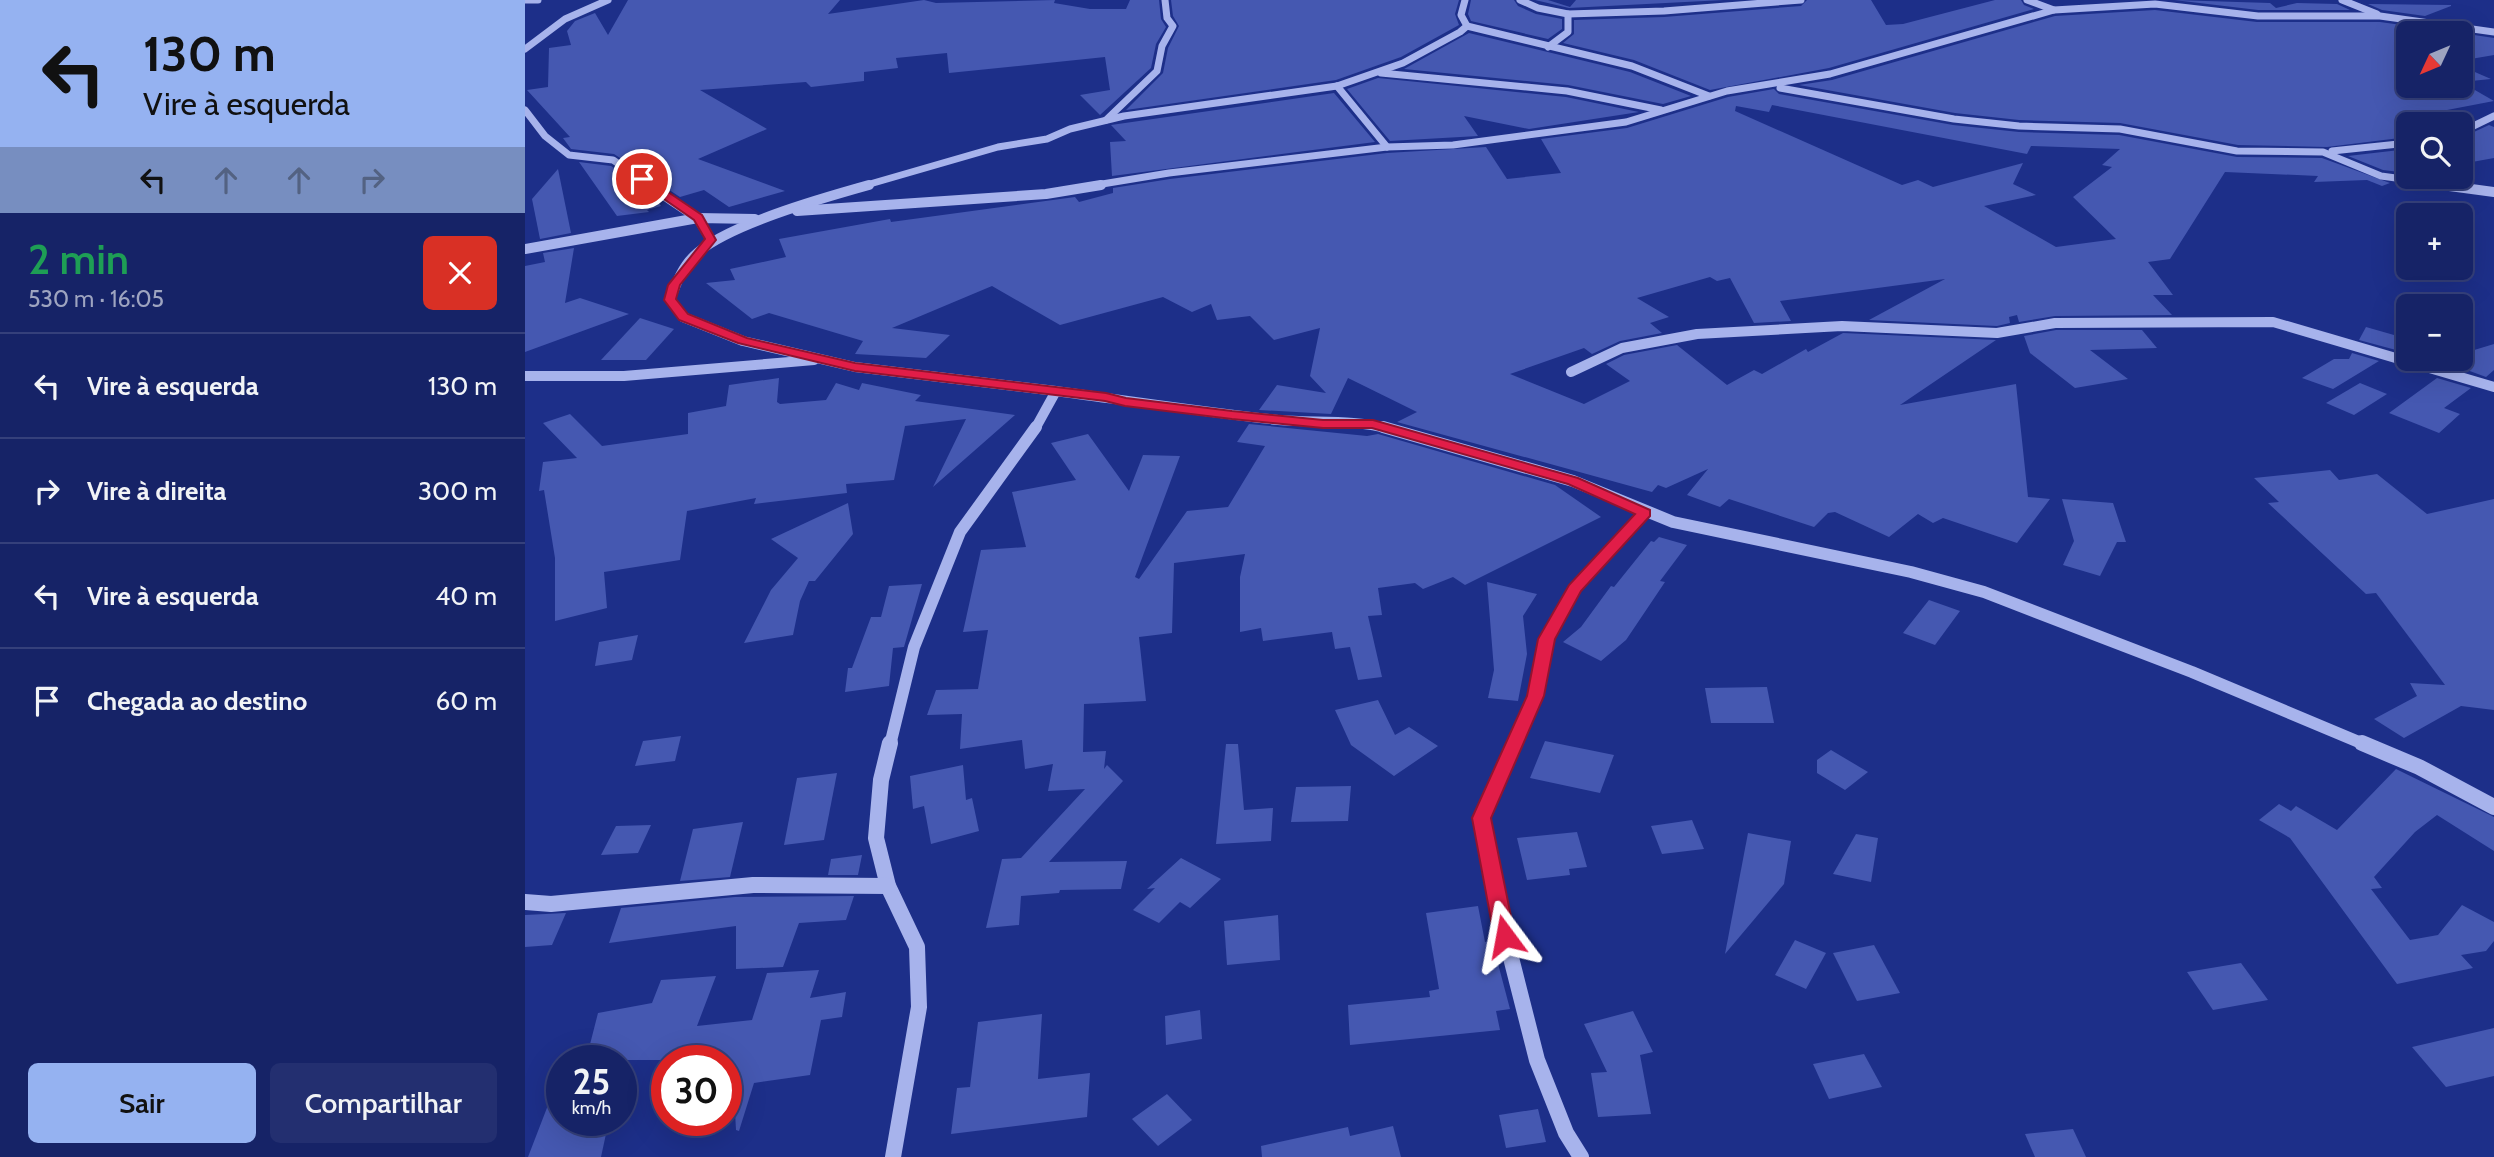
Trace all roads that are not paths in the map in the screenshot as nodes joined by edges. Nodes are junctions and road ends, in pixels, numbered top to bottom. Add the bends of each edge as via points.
1 (525, 0) edge
2 (538, 0) edge
3 (608, 0) edge
4 (1164, 0) edge
5 (1465, 0) edge
6 (1520, 0) edge
7 (1801, 0) edge
8 (2027, 0) edge
9 (2342, 0) edge
10 (2054, 10) junction
11 (1568, 14) junction
12 (2380, 16) junction
13 (1467, 26) junction
14 (2494, 32) edge
15 (1548, 47) junction
16 (525, 49) edge
17 (1378, 73) junction
18 (1761, 85) junction
19 (1337, 86) junction
20 (1709, 96) junction
21 (525, 110) edge
22 (1664, 111) junction
23 (2494, 116) edge
24 (1105, 121) junction
25 (2473, 126) edge
26 (2396, 144) edge
27 (1387, 147) junction
28 (2323, 152) junction
29 (2494, 192) edge
30 (790, 212) junction
31 (698, 218) junction
32 (763, 219) junction
33 (711, 240) junction
34 (525, 248) edge
35 (828, 359) junction
36 (1571, 372) dead end
37 (525, 376) edge
38 (2494, 387) edge
39 (1056, 391) junction
40 (1644, 513) junction
41 (2494, 807) edge
42 (888, 887) junction
43 (525, 902) edge
44 (893, 1157) edge
45 (1581, 1157) edge

1 - 2 street
3 - 16 street via 565,19
4 - 24 street via 1173,26 1161,46 1157,71
5 - 13 street via 1461,15
6 - 11 street
7 - 11 street
8 - 10 street
9 - 12 street
10 - 12 street via 2155,4 2258,16
10 - 18 street via 1830,74
11 - 15 street via 1568,33
12 - 14 street
13 - 15 street
13 - 17 street
15 - 20 street via 1632,65
17 - 19 street
17 - 22 street via 1567,91
18 - 20 street
18 - 28 street via 1954,118 2120,129 2237,151
19 - 24 street via 1206,102
19 - 27 street
20 - 22 street
21 - 31 street via 545,136 569,155 613,160
22 - 27 street via 1585,129 1453,145
23 - 25 street
24 - 30 street via 1047,139 997,147 806,203
26 - 28 street
27 - 30 street via 1169,173 1046,194
28 - 29 street via 2381,176
30 - 32 street
31 - 32 street
31 - 33 street
31 - 34 street
32 - 33 street
33 - 35 street via 674,285 670,300 683,317 743,341
35 - 37 street via 624,376
35 - 39 street via 940,379
36 - 38 street via 1622,348 1697,334 1842,326 1997,332 2055,323 2236,320 2273,322
39 - 40 street via 1232,415 1373,424 1573,481
39 - 42 street via 1033,432 960,532 914,648 881,780 876,838
40 - 41 street via 1984,592 2180,667 2419,767
40 - 45 street via 1574,589 1547,639 1536,696 1482,818 1497,902 1537,1060 1566,1133
42 - 43 street via 753,885 551,904
42 - 44 street via 916,947 919,1007

